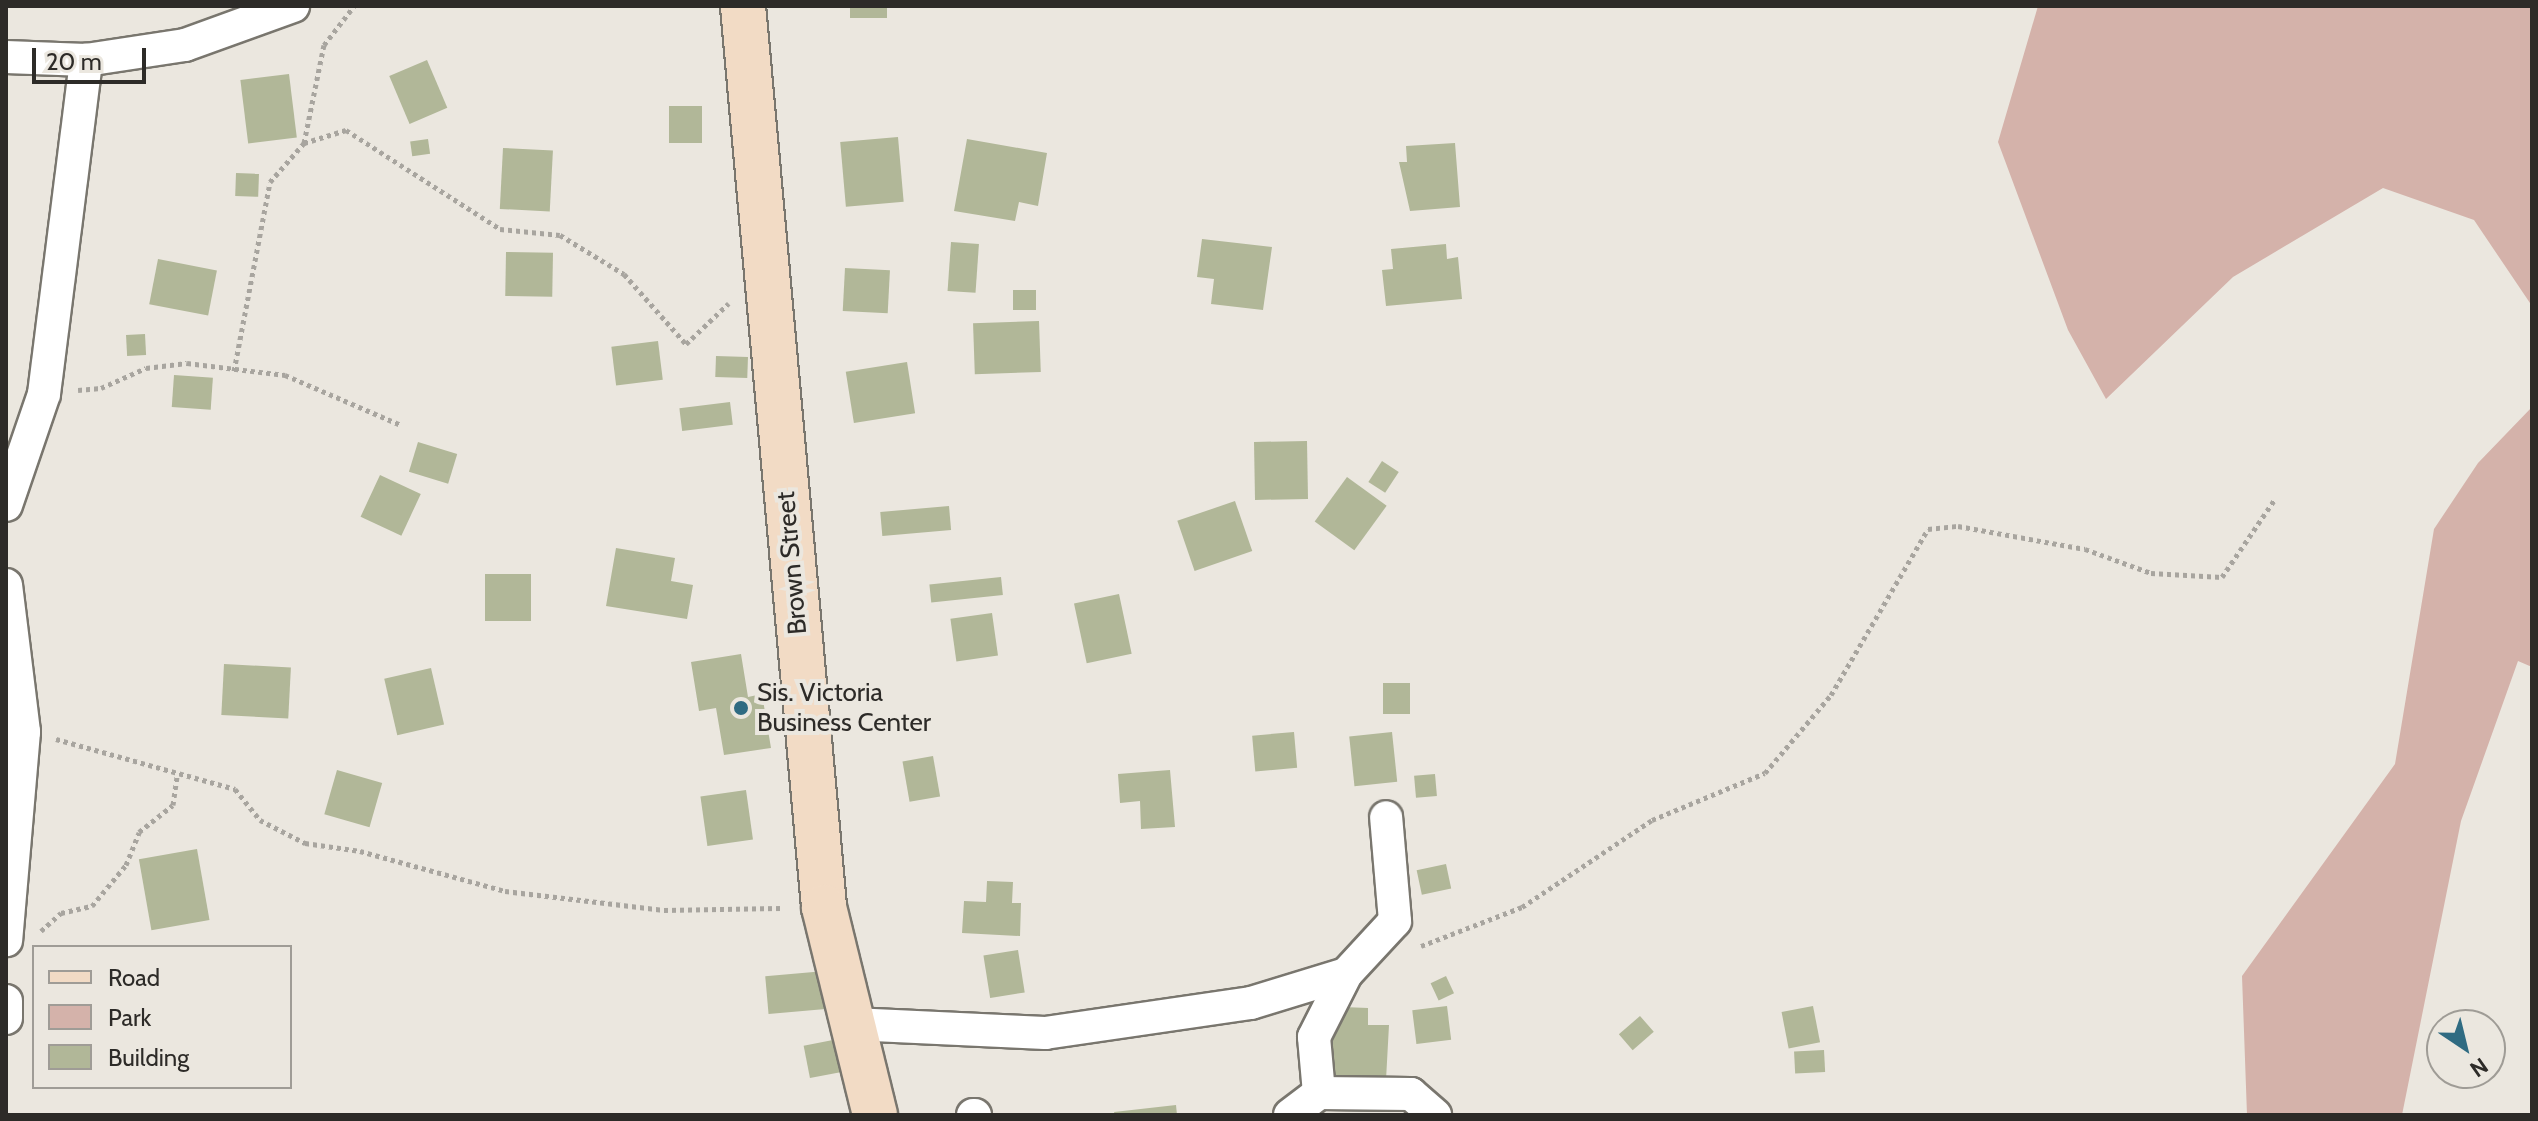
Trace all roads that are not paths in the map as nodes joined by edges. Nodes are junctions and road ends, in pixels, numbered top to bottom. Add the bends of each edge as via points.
1 (293, 6) edge
2 (743, 6) edge
3 (6, 57) edge
4 (86, 60) junction
5 (6, 505) edge
6 (6, 585) edge
7 (1386, 817) dead end
8 (17, 941) edge
9 (1346, 974) junction
10 (6, 1001) edge
11 (6, 1018) edge
12 (852, 1024) junction
13 (1319, 1093) junction
14 (875, 1115) edge
15 (1290, 1115) edge
16 (1435, 1115) edge

1 - 4 street via 185,45
2 - 12 street, Brown Street via 824,907
3 - 4 street
4 - 5 street via 44,394
6 - 8 street via 24,732
7 - 9 street via 1395,921
9 - 12 street via 1251,1003 1045,1033
9 - 13 street via 1314,1037
10 - 11 street
12 - 14 street, Brown Street
13 - 15 street
13 - 16 street via 1411,1094

